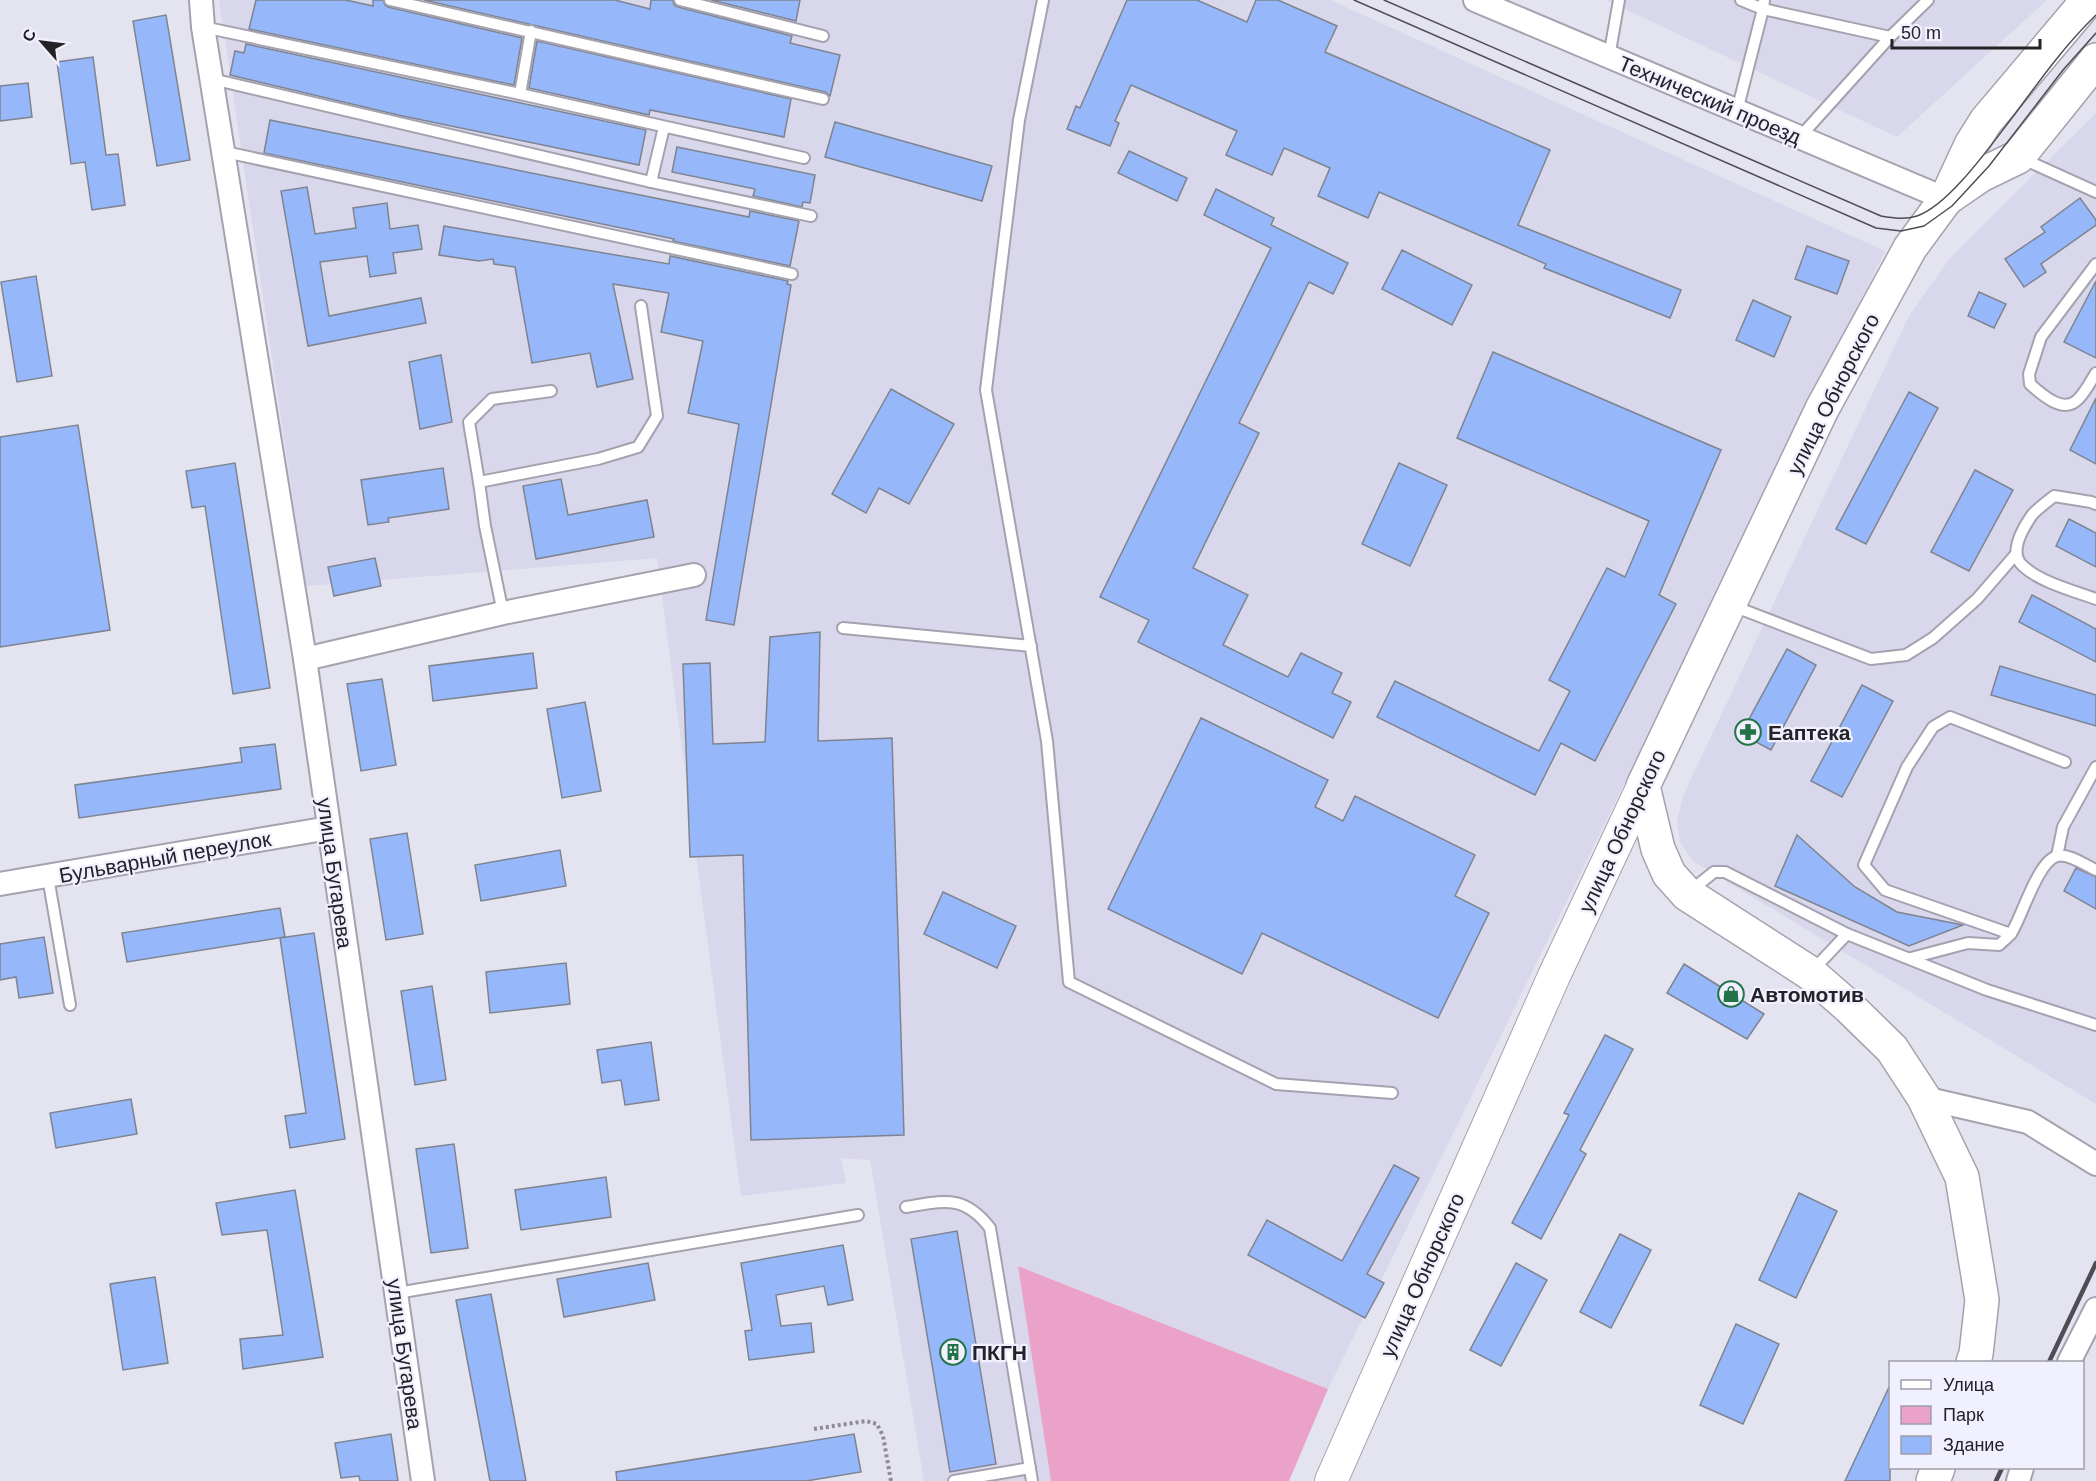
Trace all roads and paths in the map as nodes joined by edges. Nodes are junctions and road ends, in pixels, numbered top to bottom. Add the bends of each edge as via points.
1 (201, 0) edge
2 (390, 0) edge
3 (680, 0) edge
4 (1043, 0) edge
5 (1477, 0) edge
6 (1619, 0) edge
7 (1741, 0) edge
8 (1928, 0) edge
9 (2084, 1) edge
10 (1764, 4) edge
11 (203, 27) junction
12 (531, 31) junction
13 (823, 36) dead end
14 (1890, 37) junction
15 (1609, 58) junction
16 (2096, 60) edge
17 (212, 79) junction
18 (520, 94) junction
19 (823, 99) dead end
20 (1737, 111) junction
21 (664, 128) junction
22 (1799, 138) junction
23 (225, 152) junction
24 (2018, 157) junction
25 (804, 158) dead end
26 (651, 182) junction
27 (2096, 192) edge
28 (1946, 199) junction
29 (811, 216) dead end
30 (2096, 264) edge
31 (792, 274) dead end
32 (641, 306) dead end
33 (2096, 373) edge
34 (551, 391) dead end
35 (479, 482) junction
36 (2096, 504) edge
37 (2016, 554) junction
38 (694, 575) dead end
39 (2096, 599) edge
40 (1730, 605) junction
41 (503, 613) junction
42 (843, 628) dead end
43 (1031, 646) junction
44 (305, 659) junction
45 (2065, 762) dead end
46 (2096, 767) edge
47 (1643, 786) junction
48 (329, 828) junction
49 (2057, 856) junction
50 (2096, 870) edge
51 (48, 877) junction
52 (0, 884) edge
53 (1687, 894) junction
54 (1847, 934) junction
55 (2012, 934) junction
56 (1911, 958) junction
57 (1810, 973) junction
58 (70, 1005) dead end
59 (2096, 1025) edge
60 (1392, 1093) dead end
61 (1924, 1098) junction
62 (2096, 1164) edge
63 (906, 1207) dead end
64 (858, 1215) dead end
65 (397, 1293) junction
66 (2096, 1309) edge
67 (1973, 1361) edge
68 (2070, 1361) edge
69 (814, 1429) dead end
70 (1030, 1468) junction
71 (423, 1481) edge
72 (891, 1481) edge
73 (954, 1481) edge
74 (1032, 1481) edge
75 (1331, 1481) edge

1 - 11 street, улица Бугарева
2 - 12 lane
3 - 13 lane
4 - 43 lane via 1019,120 986,390
5 - 15 street, Технический проезд
6 - 15 lane
7 - 10 lane
8 - 14 lane
9 - 28 main road, улица Обнорского via 1986,121
10 - 14 lane
10 - 20 lane
11 - 17 street, улица Бугарева
11 - 18 lane
12 - 18 lane
12 - 19 lane
14 - 22 lane
15 - 20 street, Технический проезд
16 - 24 main road, улица Обнорского
17 - 23 street, улица Бугарева
17 - 26 lane
18 - 21 lane
20 - 22 street, Технический проезд
21 - 25 lane
21 - 26 lane
22 - 28 street, Технический проезд
23 - 31 lane
23 - 44 street, улица Бугарева
24 - 27 lane
24 - 28 main road, улица Обнорского via 1981,175
26 - 29 lane
28 - 40 main road, улица Обнорского via 1910,248 1822,409
30 - 33 lane via 2041,337 2029,374 2030,384 2060,405 2078,400
32 - 35 lane via 657,416 638,447 598,459
34 - 35 lane via 492,399 469,422
35 - 41 lane
36 - 37 lane via 2054,496 2033,514 2017,542
37 - 39 lane via 2021,565 2037,576
37 - 40 lane via 1977,599 1933,638 1906,655 1871,659
38 - 41 street
40 - 47 main road, улица Обнорского
41 - 44 street
42 - 43 lane
43 - 60 lane via 1047,741 1069,982 1276,1084
44 - 48 street, улица Бугарева
45 - 55 lane via 1950,717 1933,727 1907,766 1864,865 1885,890
46 - 49 lane via 2063,827
47 - 53 main road via 1658,849 1669,874
47 - 75 main road, улица Обнорского via 1554,975
48 - 51 street, Бульварный переулок
48 - 65 street, улица Бугарева
49 - 50 lane
49 - 55 lane via 2048,861 2027,897
51 - 52 street, Бульварный переулок
51 - 58 lane
53 - 54 lane via 1714,872 1725,872
53 - 57 main road
54 - 56 lane
54 - 57 lane
55 - 56 lane via 1999,945 1968,943
56 - 59 lane via 1987,990
57 - 61 main road via 1892,1049
61 - 62 street via 2028,1122
61 - 67 main road via 1962,1177 1982,1300
63 - 70 lane via 945,1201 965,1205 990,1228
64 - 65 lane
65 - 71 street, улица Бугарева
66 - 68 street
69 - 72 path via 866,1421 877,1424
70 - 73 lane
70 - 74 lane

